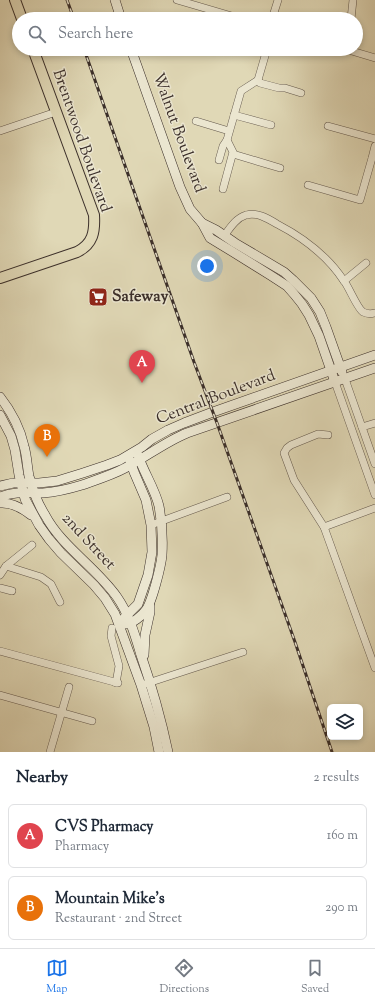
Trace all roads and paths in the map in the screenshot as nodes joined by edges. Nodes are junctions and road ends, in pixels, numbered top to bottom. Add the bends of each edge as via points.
1 (15, 0) edge
2 (115, 0) edge
3 (177, 0) edge
4 (278, 0) edge
5 (353, 0) edge
6 (19, 12) edge
7 (119, 12) edge
8 (218, 12) edge
9 (274, 12) edge
10 (352, 12) edge
11 (363, 54) edge
12 (36, 56) edge
13 (134, 56) edge
14 (265, 56) edge
15 (375, 58) edge
16 (258, 80) junction
17 (301, 93) dead end
18 (56, 112) junction
19 (234, 114) junction
20 (196, 121) dead end
21 (271, 125) dead end
22 (328, 126) dead end
23 (0, 131) edge
24 (230, 131) junction
25 (375, 139) edge
26 (227, 140) junction
27 (375, 146) edge
28 (233, 154) junction
29 (219, 160) dead end
30 (280, 168) dead end
31 (308, 185) dead end
32 (223, 189) dead end
33 (202, 223) junction
34 (224, 236) junction
35 (366, 263) dead end
36 (0, 278) edge
37 (344, 281) junction
38 (375, 313) edge
39 (375, 355) edge
40 (341, 367) junction
41 (375, 368) edge
42 (331, 371) junction
43 (345, 379) junction
44 (335, 382) junction
45 (0, 397) edge
46 (0, 416) edge
47 (375, 423) edge
48 (362, 427) junction
49 (328, 434) dead end
50 (134, 457) junction
51 (375, 464) edge
52 (21, 483) junction
53 (32, 483) junction
54 (0, 486) edge
55 (23, 493) junction
56 (35, 493) junction
57 (375, 495) edge
58 (0, 497) edge
59 (227, 497) dead end
60 (0, 502) edge
61 (375, 508) edge
62 (35, 519) junction
63 (161, 521) junction
64 (151, 525) junction
65 (324, 527) junction
66 (32, 545) dead end
67 (6, 566) junction
68 (0, 575) edge
69 (0, 588) edge
70 (12, 591) dead end
71 (60, 602) dead end
72 (150, 602) junction
73 (128, 619) junction
74 (115, 627) junction
75 (0, 651) edge
76 (243, 652) dead end
77 (144, 662) junction
78 (375, 668) edge
79 (146, 684) junction
80 (69, 687) dead end
81 (0, 695) edge
82 (62, 712) junction
83 (92, 721) dead end
84 (50, 752) edge
85 (159, 752) edge
86 (168, 752) edge

1 - 6 main road
2 - 7 street
3 - 8 street
4 - 9 street
5 - 10 street
11 - 15 street
12 - 18 main road, Brentwood Boulevard
13 - 33 street, Walnut Boulevard via 180,187 190,209
14 - 16 street
16 - 17 street via 260,83
16 - 19 street via 241,91
18 - 23 street
18 - 36 main road, Brentwood Boulevard via 94,215 92,237 83,249 77,252
19 - 21 street
19 - 24 street
20 - 24 street
22 - 25 street
24 - 26 street
26 - 28 street
26 - 29 street
27 - 31 street via 360,200
28 - 30 street
28 - 32 street
33 - 34 street, Walnut Boulevard
33 - 42 street, Walnut Boulevard via 210,238 270,274 294,294 309,315
34 - 37 street via 240,217 254,214 263,216 304,240 327,259
34 - 40 street, Walnut Boulevard via 284,272 311,298 320,312
35 - 37 street
37 - 38 street via 361,310
39 - 40 street, Central Boulevard
40 - 42 street, Central Boulevard
40 - 43 street, Walnut Boulevard
41 - 43 street, Central Boulevard
42 - 44 street, Walnut Boulevard
42 - 50 street, Central Boulevard via 184,423 152,439
43 - 44 street, Central Boulevard
43 - 48 street, Walnut Boulevard
44 - 50 street, Central Boulevard via 187,433
44 - 57 street, Walnut Boulevard
45 - 53 street, 2nd Street via 20,432
46 - 52 street via 15,450
47 - 48 street
48 - 51 street, Walnut Boulevard
49 - 65 street via 318,434 291,444 284,453 294,480
50 - 53 street, Central Boulevard via 57,481
50 - 56 street, Central Boulevard via 124,469 103,478 57,491
50 - 63 street via 158,504
50 - 64 street
52 - 53 street, Central Boulevard
52 - 54 street, Central Boulevard
52 - 55 street
53 - 56 street, 2nd Street
55 - 56 street, Central Boulevard
55 - 58 street, Central Boulevard
55 - 62 street
56 - 73 street, 2nd Street via 44,515 57,533 104,580
59 - 63 street
60 - 62 street via 24,509
61 - 65 street
62 - 74 street via 61,553 105,598 115,614
63 - 64 street
63 - 72 street via 162,557
64 - 73 street via 152,552 148,575 138,604
65 - 78 street
66 - 67 street
67 - 68 street
67 - 71 street via 41,577 51,584
69 - 70 street
72 - 73 street via 145,611
72 - 77 street
73 - 74 street
73 - 77 street, 2nd Street
74 - 75 street via 111,636 119,666 117,683
74 - 79 street
76 - 79 street
77 - 79 street
79 - 85 street
79 - 86 street
80 - 82 street
81 - 82 street
82 - 83 street
82 - 84 street

